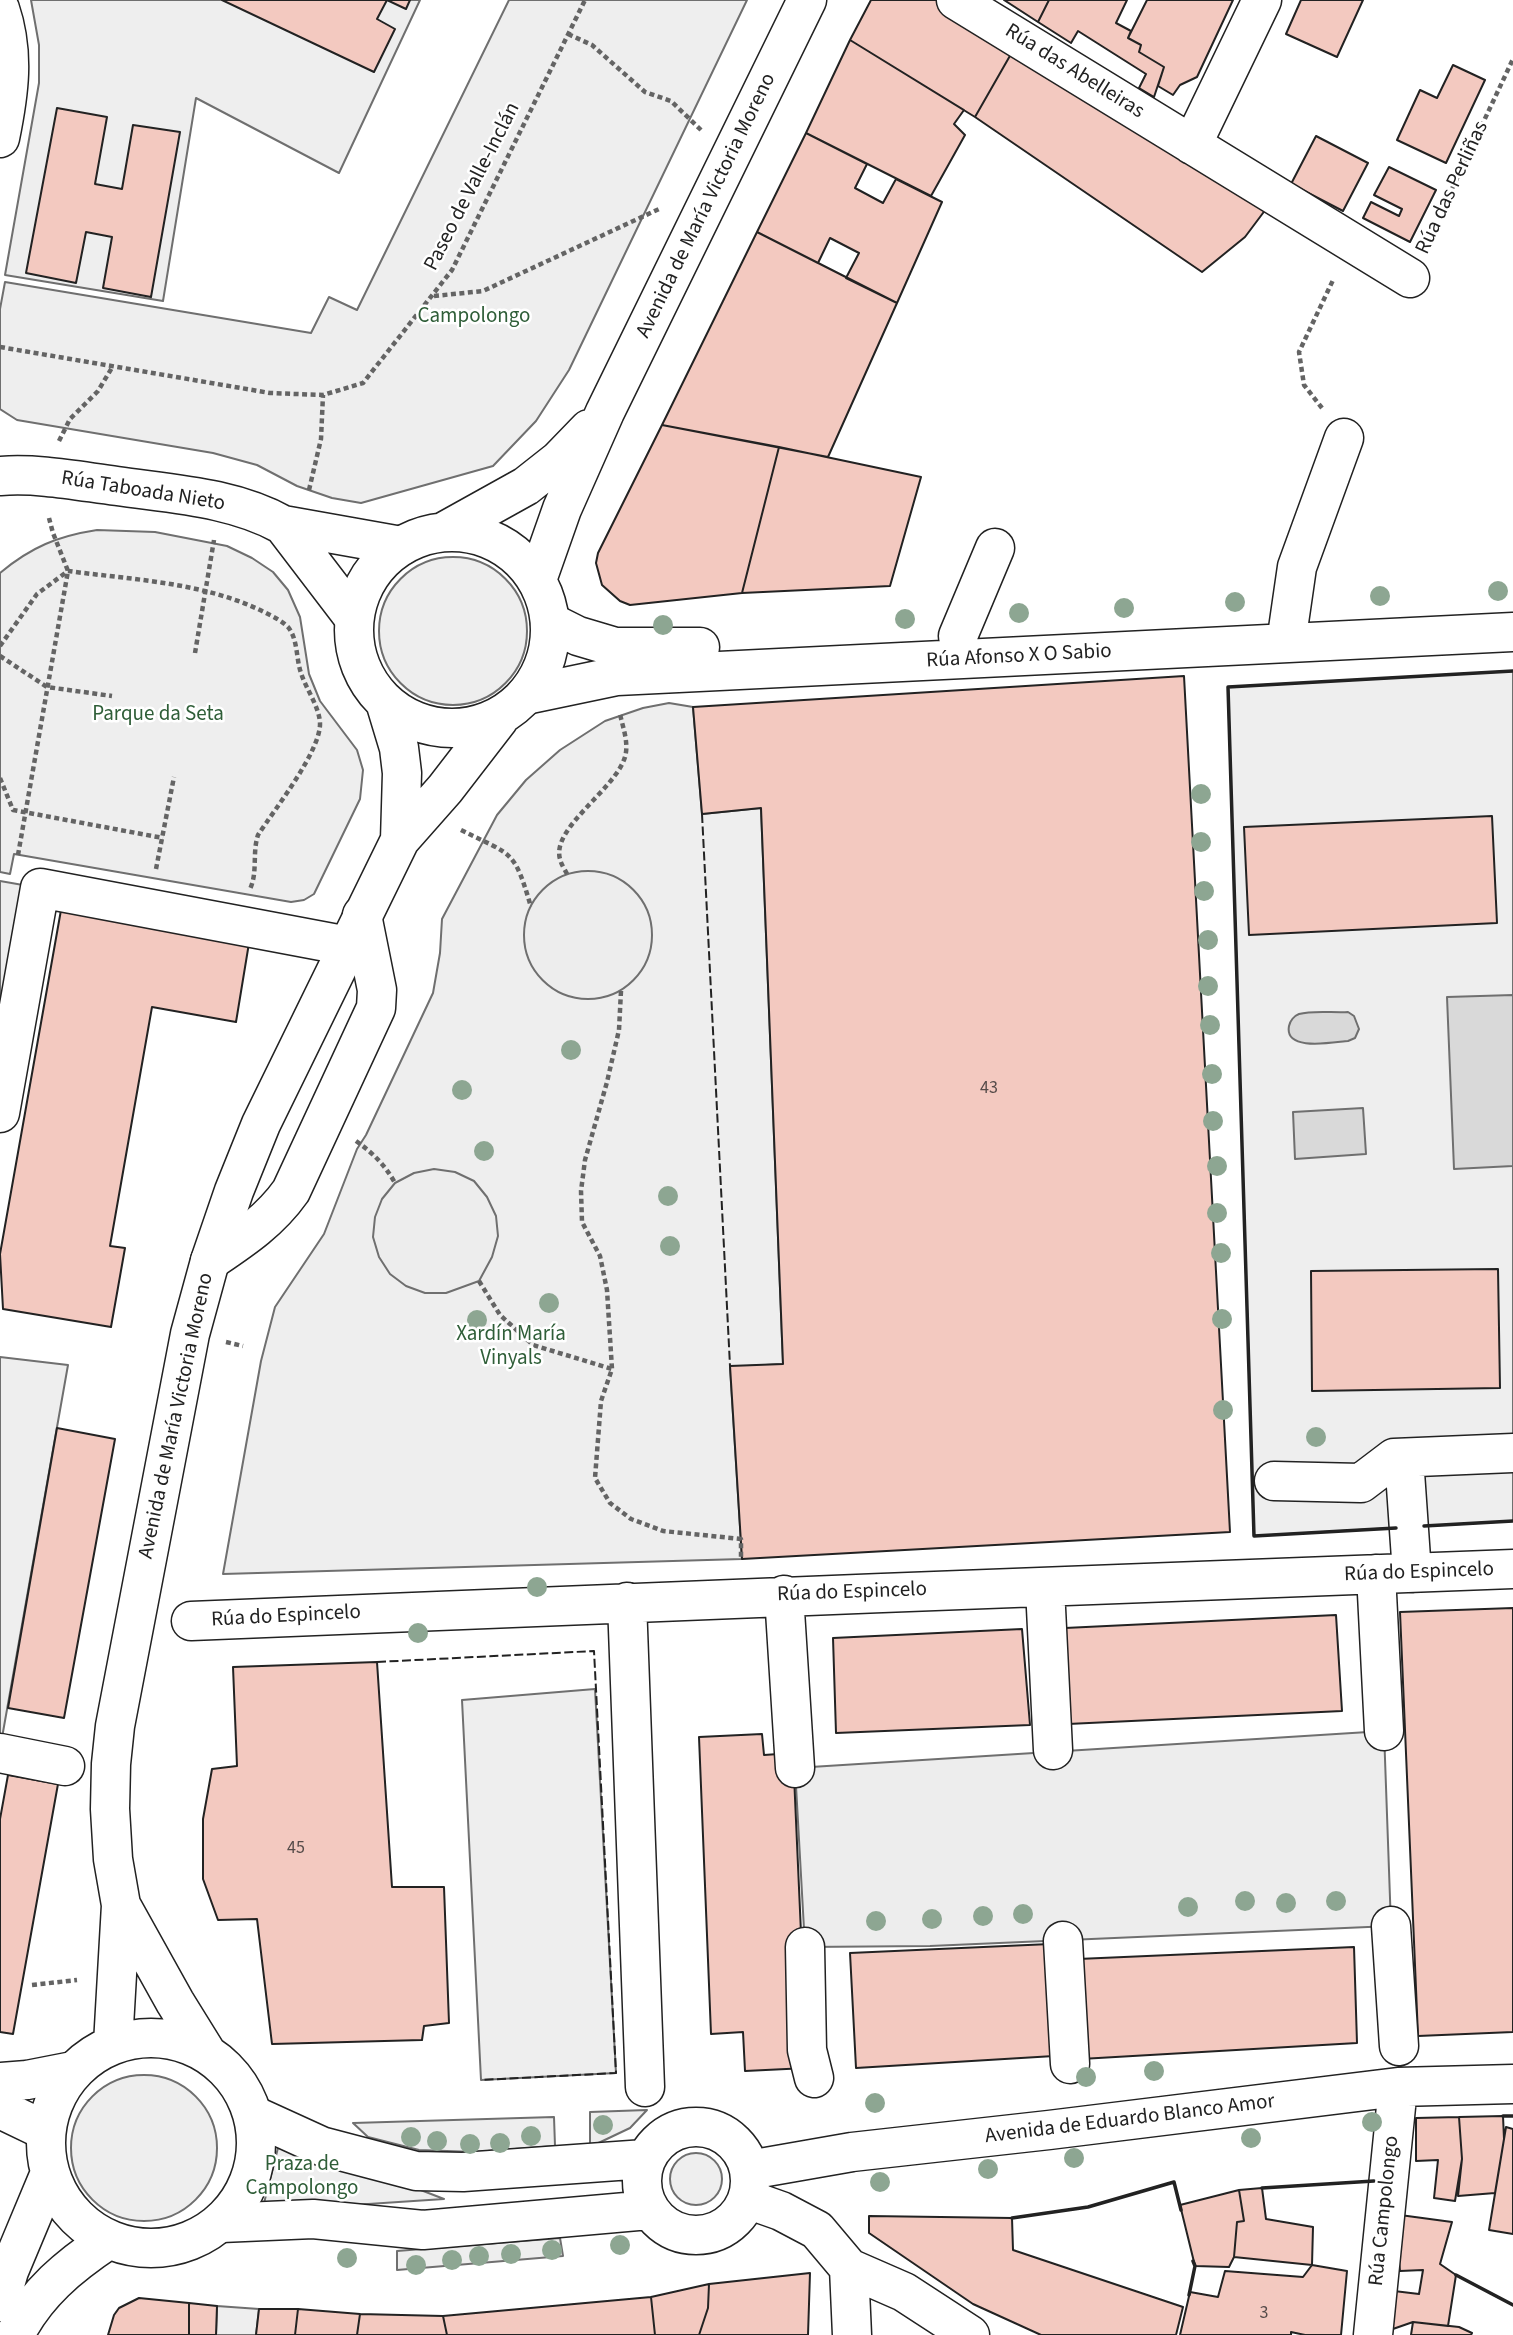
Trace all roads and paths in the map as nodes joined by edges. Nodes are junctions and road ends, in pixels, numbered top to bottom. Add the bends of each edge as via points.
1 (584, 0) edge
2 (807, 0) edge
3 (956, 0) edge
4 (1262, 0) edge
5 (0, 9) edge
6 (568, 34) junction
7 (1513, 59) edge
8 (697, 128) dead end
9 (0, 138) edge
10 (1192, 145) junction
11 (659, 209) dead end
12 (1352, 242) junction
13 (1410, 278) joint
14 (433, 296) junction
15 (0, 347) edge
16 (113, 366) junction
17 (323, 395) junction
18 (605, 412) junction
19 (60, 436) dead end
20 (1344, 438) joint
21 (0, 476) edge
22 (295, 512) junction
23 (48, 514) dead end
24 (445, 531) junction
25 (215, 537) dead end
26 (401, 546) junction
27 (995, 548) dead end
28 (68, 571) junction
29 (537, 580) junction
30 (205, 590) junction
31 (1513, 608) edge
32 (354, 618) junction
33 (550, 622) junction
34 (1288, 630) junction
35 (1513, 632) edge
36 (957, 636) junction
37 (0, 646) edge
38 (195, 653) dead end
39 (0, 656) edge
40 (47, 687) junction
41 (112, 696) dead end
42 (386, 705) junction
43 (512, 707) junction
44 (620, 710) dead end
45 (174, 777) dead end
46 (0, 778) edge
47 (26, 813) junction
48 (465, 832) dead end
49 (163, 838) junction
50 (400, 839) junction
51 (17, 861) dead end
52 (155, 872) dead end
53 (567, 874) dead end
54 (248, 892) dead end
55 (531, 907) dead end
56 (355, 931) junction
57 (621, 991) dead end
58 (0, 1113) edge
59 (347, 1135) dead end
60 (396, 1183) dead end
61 (210, 1261) junction
62 (479, 1281) dead end
63 (226, 1342) dead end
64 (243, 1346) dead end
65 (612, 1369) junction
66 (1513, 1453) edge
67 (1404, 1458) junction
68 (1274, 1481) dead end
69 (1513, 1569) edge
70 (1394, 1574) junction
71 (1045, 1588) junction
72 (784, 1595) junction
73 (741, 1597) junction
74 (627, 1602) junction
75 (191, 1621) dead end
76 (1384, 1731) dead end
77 (1053, 1750) dead end
78 (0, 1753) edge
79 (65, 1766) dead end
80 (795, 1768) dead end
81 (121, 1905) junction
82 (1391, 1926) dead end
83 (1063, 1941) dead end
84 (805, 1947) dead end
85 (89, 1979) dead end
86 (32, 1985) dead end
87 (113, 2044) junction
88 (1399, 2046) dead end
89 (206, 2052) junction
90 (1070, 2064) dead end
91 (73, 2071) junction
92 (814, 2078) dead end
93 (0, 2081) edge
94 (1513, 2084) edge
95 (645, 2087) dead end
96 (1398, 2087) junction
97 (0, 2109) edge
98 (253, 2115) junction
99 (46, 2130) junction
100 (645, 2159) junction
101 (50, 2173) junction
102 (748, 2185) junction
103 (649, 2210) junction
104 (220, 2223) junction
105 (108, 2240) junction
106 (849, 2268) junction
107 (0, 2302) edge
108 (15, 2335) edge
109 (852, 2335) edge
110 (970, 2335) edge
111 (1373, 2335) edge

1 - 6 path, Paseo de Valle-Inclán
2 - 18 main road, Avenida de María Victoria Moreno
3 - 10 main road, Rúa das Abelleiras
4 - 10 main road
5 - 9 main road via 10,50
6 - 8 path via 592,45 645,92 671,101
6 - 14 path, Paseo de Valle-Inclán via 452,270
7 - 13 path, Rúa das Perliñas
10 - 12 main road, Rúa das Abelleiras
11 - 14 path via 484,291
12 - 13 main road, Rúa das Abelleiras
12 - 20 path via 1299,352 1304,385
14 - 17 path, Paseo de Valle-Inclán via 363,383
15 - 16 path, Paseo de Valle-Inclán
16 - 17 path, Paseo de Valle-Inclán via 270,393
16 - 19 path
17 - 22 path via 321,439
18 - 24 main road, Avenida de María Victoria Moreno via 559,460 526,486
18 - 29 main road, Avenida de María Victoria Moreno
20 - 34 main road via 1297,567
21 - 22 main road, Rúa Taboada Nieto via 53,477 187,496 267,516
22 - 26 main road, Rúa Taboada Nieto
22 - 32 main road, Rúa Taboada Nieto
23 - 28 path
24 - 26 main road
24 - 29 main road via 478,534 508,548
25 - 30 path
26 - 32 main road via 377,566 362,589
27 - 36 main road
28 - 30 path
28 - 37 path via 37,594
28 - 40 path
29 - 33 main road
30 - 38 path
30 - 54 path via 231,597 287,626 320,723 309,757 258,835 255,873
31 - 34 main road, Rúa Afonso X O Sabio
32 - 42 main road via 355,646 366,678
33 - 36 main road, Rúa Afonso X O Sabio via 615,647
33 - 43 main road via 549,649 540,674
34 - 35 main road, Rúa Afonso X O Sabio
34 - 36 main road, Rúa Afonso X O Sabio
34 - 43 main road, Rúa Afonso X O Sabio via 617,676
39 - 40 path
40 - 41 path
40 - 47 path
42 - 43 main road via 414,721 440,728 470,728
42 - 50 main road, Avenida de María Victoria Moreno via 402,773
43 - 50 main road, Avenida de María Victoria Moreno
44 - 53 path via 625,755 608,786 565,833 559,858
45 - 49 path
46 - 47 path via 13,810
47 - 49 path
47 - 51 path
48 - 55 path via 513,858
49 - 52 path
50 - 56 main road, Avenida de María Victoria Moreno
56 - 58 main road via 40,888
56 - 61 main road, Avenida de María Victoria Moreno via 261,1125
56 - 61 main road via 377,990 376,1008 291,1191 258,1228
57 - 65 path via 619,1030 580,1191 582,1222 600,1256 607,1290
59 - 60 path via 373,1153
61 - 81 main road, Avenida de María Victoria Moreno via 190,1334 116,1726 110,1809
62 - 65 path via 500,1315 533,1345
63 - 64 path
65 - 73 path via 601,1401 595,1478 610,1503 631,1518 663,1531 741,1539
66 - 67 main road
67 - 68 main road via 1394,1458 1361,1483
67 - 70 main road
69 - 70 main road, Rúa do Espincelo
70 - 71 main road, Rúa do Espincelo
70 - 76 main road
71 - 72 main road, Rúa do Espincelo
71 - 77 main road
72 - 73 main road, Rúa do Espincelo
72 - 80 main road
73 - 74 main road, Rúa do Espincelo
74 - 75 main road, Rúa do Espincelo
74 - 95 main road
78 - 79 main road
81 - 87 main road, Avenida de María Victoria Moreno
81 - 89 main road, Avenida de María Victoria Moreno
82 - 88 main road
83 - 90 main road
84 - 92 main road via 807,2050
85 - 86 path
87 - 89 main road via 144,2037 177,2040
87 - 91 main road
89 - 98 main road via 243,2090
91 - 93 main road
91 - 99 main road via 55,2099
94 - 96 main road, Avenida de Eduardo Blanco Amor
96 - 102 main road, Avenida de Eduardo Blanco Amor via 852,2152
96 - 111 main road, Rúa Campolongo
97 - 99 main road
98 - 100 main road via 321,2146 416,2171
98 - 104 main road via 257,2144 252,2173 240,2200
99 - 101 main road
100 - 102 main road via 668,2133 703,2126 734,2141 745,2156
100 - 103 main road via 641,2177
101 - 105 main road via 63,2201 83,2224
101 - 107 main road
102 - 103 main road via 740,2213 712,2233 694,2236 677,2232 661,2224
102 - 106 main road via 781,2211 817,2230
103 - 104 main road via 423,2230 313,2220
104 - 105 main road via 195,2239 167,2248 137,2248
105 - 108 main road via 42,2292
106 - 109 main road
106 - 110 main road via 904,2292

